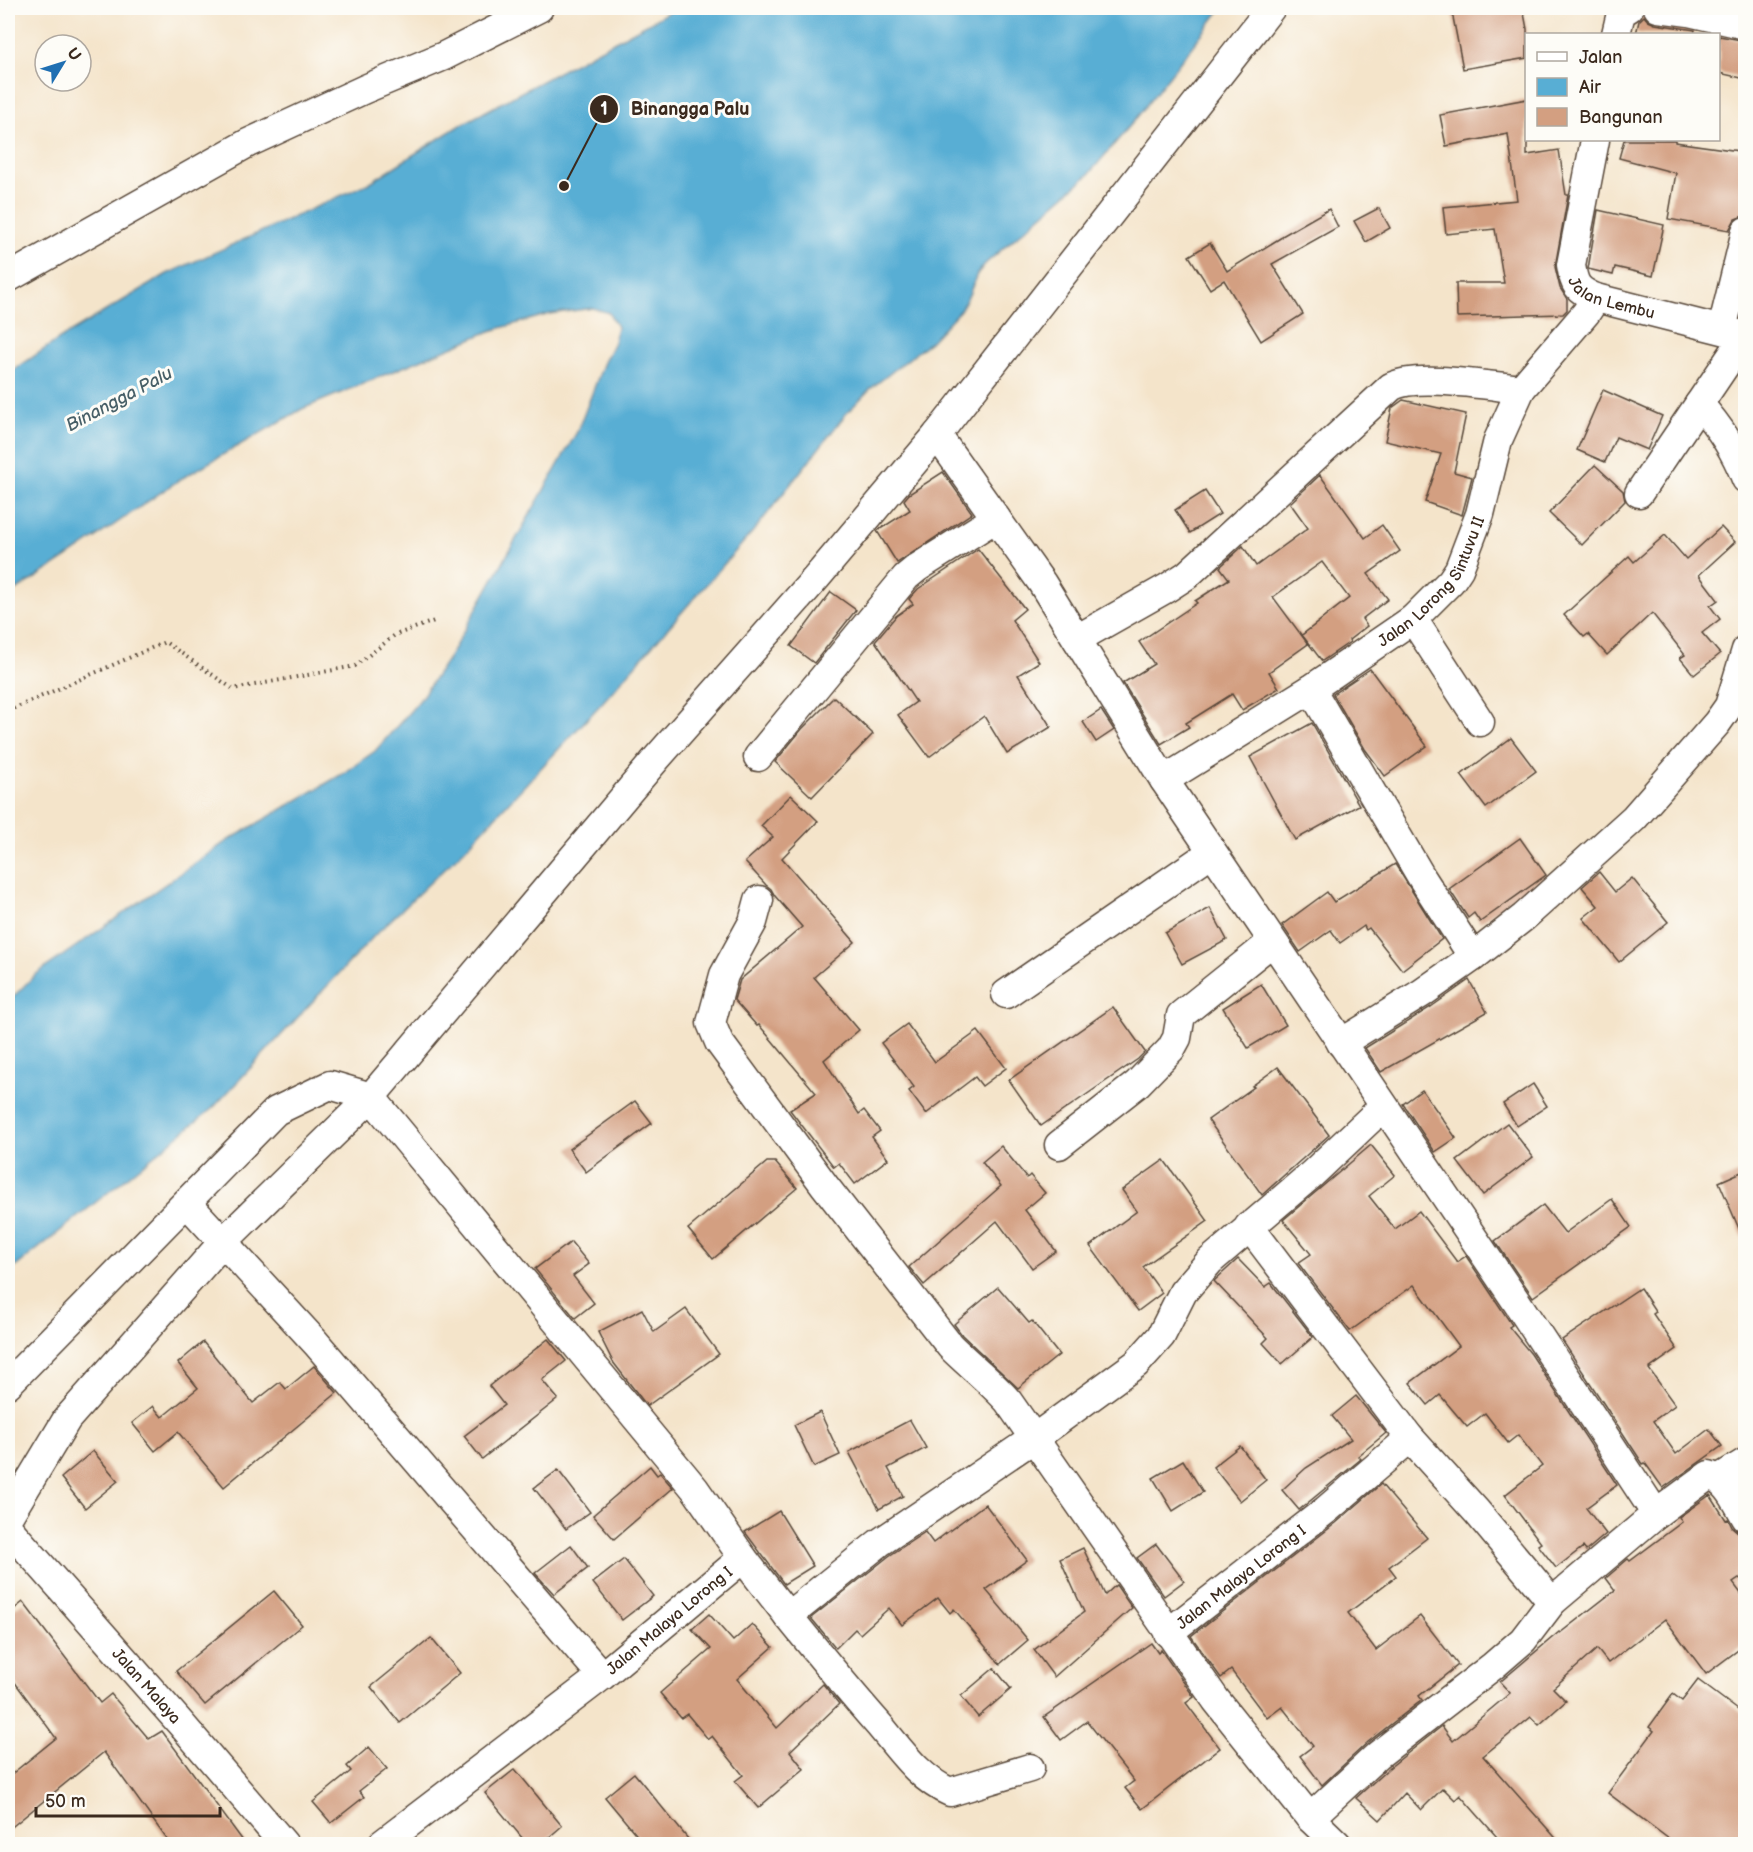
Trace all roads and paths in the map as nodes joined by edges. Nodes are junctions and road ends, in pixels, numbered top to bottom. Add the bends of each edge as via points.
1 (539, 8) edge
2 (1271, 8) edge
3 (1629, 8) edge
4 (1658, 8) edge
5 (1746, 25) edge
6 (1616, 33) edge
7 (1595, 141) edge
8 (1746, 231) edge
9 (8, 278) edge
10 (1596, 298) junction
11 (1737, 334) edge
12 (1521, 389) junction
13 (1700, 404) junction
14 (937, 435) junction
15 (1746, 479) edge
16 (1639, 493) dead end
17 (996, 518) junction
18 (1413, 619) junction
19 (434, 621) dead end
20 (1077, 639) junction
21 (1746, 650) edge
22 (1311, 689) junction
23 (8, 711) edge
24 (1480, 722) dead end
25 (758, 757) dead end
26 (1164, 780) junction
27 (1212, 852) junction
28 (759, 900) dead end
29 (1272, 942) junction
30 (1473, 957) junction
31 (1006, 994) dead end
32 (1341, 1043) junction
33 (370, 1098) junction
34 (1383, 1107) junction
35 (1059, 1145) dead end
36 (187, 1203) junction
37 (1249, 1226) junction
38 (224, 1241) junction
39 (8, 1384) edge
40 (1410, 1438) junction
41 (1033, 1439) junction
42 (1746, 1462) edge
43 (1720, 1478) junction
44 (1656, 1514) junction
45 (8, 1517) edge
46 (1746, 1518) edge
47 (8, 1528) edge
48 (743, 1558) junction
49 (1552, 1602) junction
50 (788, 1616) junction
51 (1168, 1633) junction
52 (602, 1676) junction
53 (1030, 1768) dead end
54 (1310, 1818) junction
55 (284, 1845) edge
56 (382, 1845) edge
57 (1336, 1845) edge

1 - 9 street via 444,56 248,143
2 - 14 street
3 - 6 street via 1621,14
4 - 5 street
7 - 10 street, Jalan Lembu via 1571,265 1573,281 1582,292
8 - 11 street
10 - 11 street, Jalan Lembu
10 - 12 street, Jalan Lorong Sintuvu II
11 - 13 street
12 - 18 street, Jalan Lorong Sintuvu II via 1498,440 1480,514 1459,569
12 - 20 street via 1400,381 1187,575
13 - 15 street via 1719,426
13 - 16 street
14 - 17 street
14 - 33 street
17 - 20 street
17 - 25 street via 906,577
18 - 22 street, Jalan Lorong Sintuvu II
18 - 24 street
19 - 23 path via 395,634 355,666 233,689 165,642
20 - 26 street
21 - 30 street via 1729,706 1634,818 1524,917
22 - 26 street, Jalan Lorong Sintuvu II
22 - 30 street
26 - 27 street
27 - 29 street
27 - 31 street
28 - 41 street, Jalan Malaya Lorong I via 750,928 724,975 711,1023 719,1042 950,1346 1008,1401
29 - 32 street
29 - 35 street via 1181,1015 1171,1049 1137,1084
30 - 32 street
32 - 34 street
33 - 36 street via 330,1085 276,1111
33 - 38 street
33 - 48 street via 695,1489
34 - 37 street
34 - 44 street
36 - 38 street
36 - 39 street
37 - 40 street
37 - 41 street via 1210,1261 1184,1292 1161,1336 1136,1364
38 - 45 street via 67,1419
38 - 52 street
40 - 49 street
40 - 51 street, Jalan Malaya Lorong I via 1326,1510
41 - 50 street via 879,1543
41 - 51 street, Jalan Malaya Lorong I
42 - 43 street
43 - 44 street via 1709,1474
43 - 46 street
44 - 49 street
47 - 55 street, Jalan Malaya
48 - 50 street, Jalan Malaya Lorong I
48 - 52 street, Jalan Malaya Lorong I
49 - 54 street via 1523,1640 1378,1755
50 - 53 street, Jalan Malaya Lorong I via 920,1773 944,1789 950,1792
51 - 54 street via 1215,1700
52 - 56 street, Jalan Malaya Lorong I
54 - 57 street

